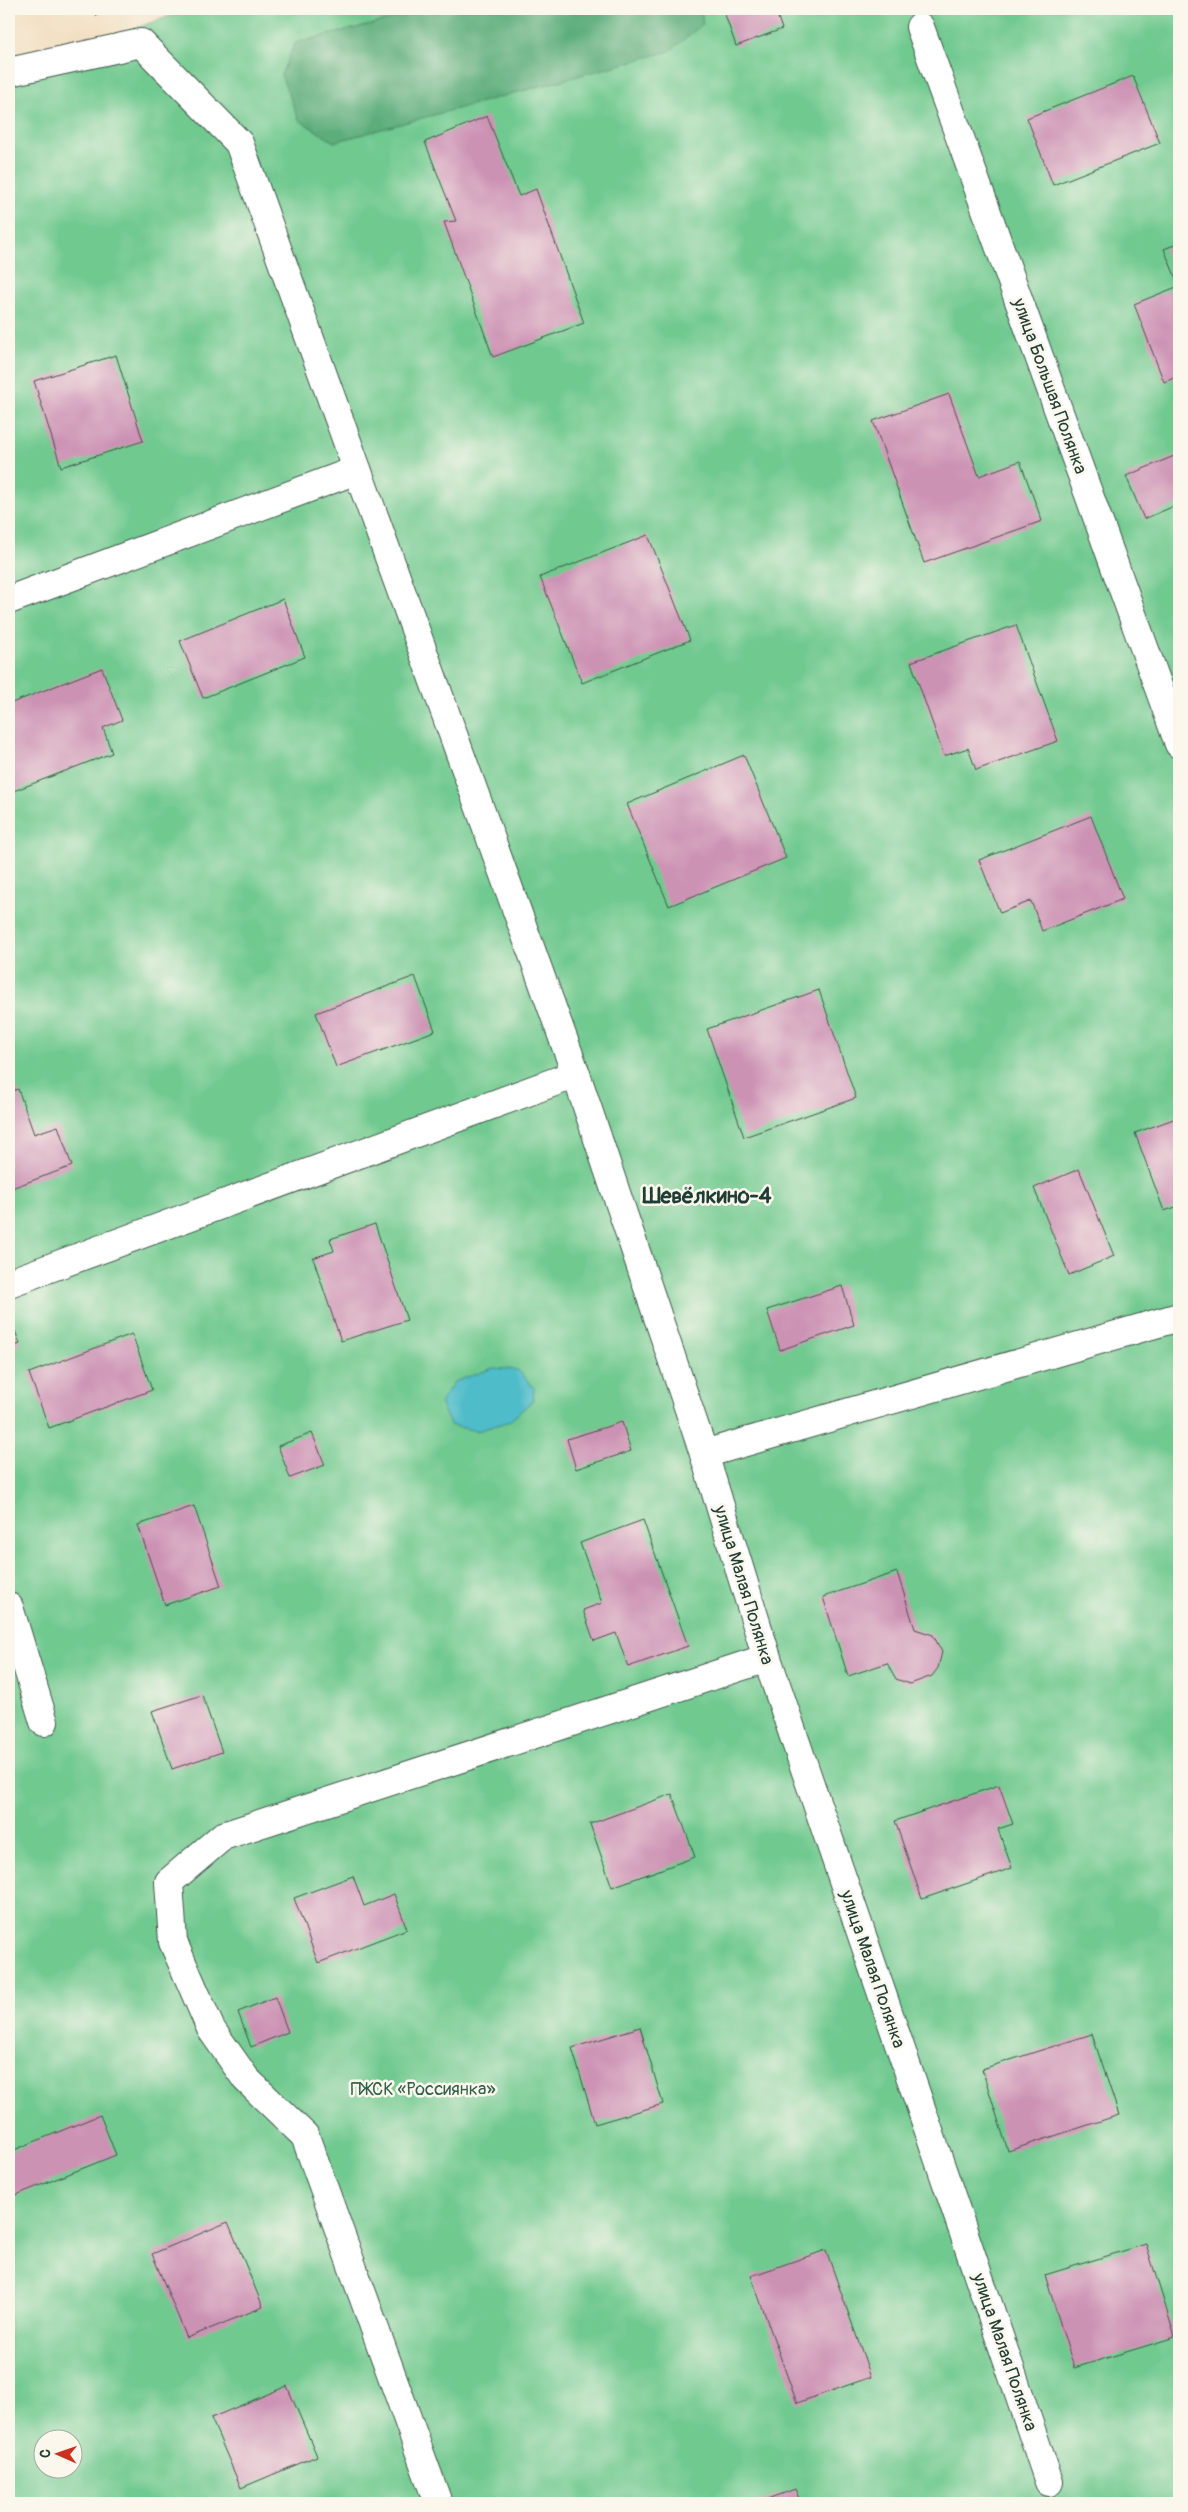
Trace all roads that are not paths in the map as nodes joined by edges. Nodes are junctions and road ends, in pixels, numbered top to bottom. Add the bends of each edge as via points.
1 (920, 27) dead end
2 (9, 72) edge
3 (357, 470) junction
4 (9, 600) edge
5 (1179, 744) edge
6 (576, 1074) junction
7 (9, 1283) edge
8 (1179, 1317) edge
9 (704, 1454) junction
10 (9, 1607) edge
11 (766, 1658) junction
12 (44, 1722) dead end
13 (1049, 2482) dead end
14 (438, 2503) edge

1 - 5 street, улица Большая Полянка
2 - 3 street, улица Малая Полянка via 140,43 238,143
3 - 4 street
3 - 6 street, улица Малая Полянка
6 - 7 street
6 - 9 street, улица Малая Полянка
8 - 9 street
9 - 11 street, улица Малая Полянка
10 - 12 street
11 - 13 street, улица Малая Полянка
11 - 14 street via 223,1836 169,1882 173,1942 211,2030 246,2079 305,2136

